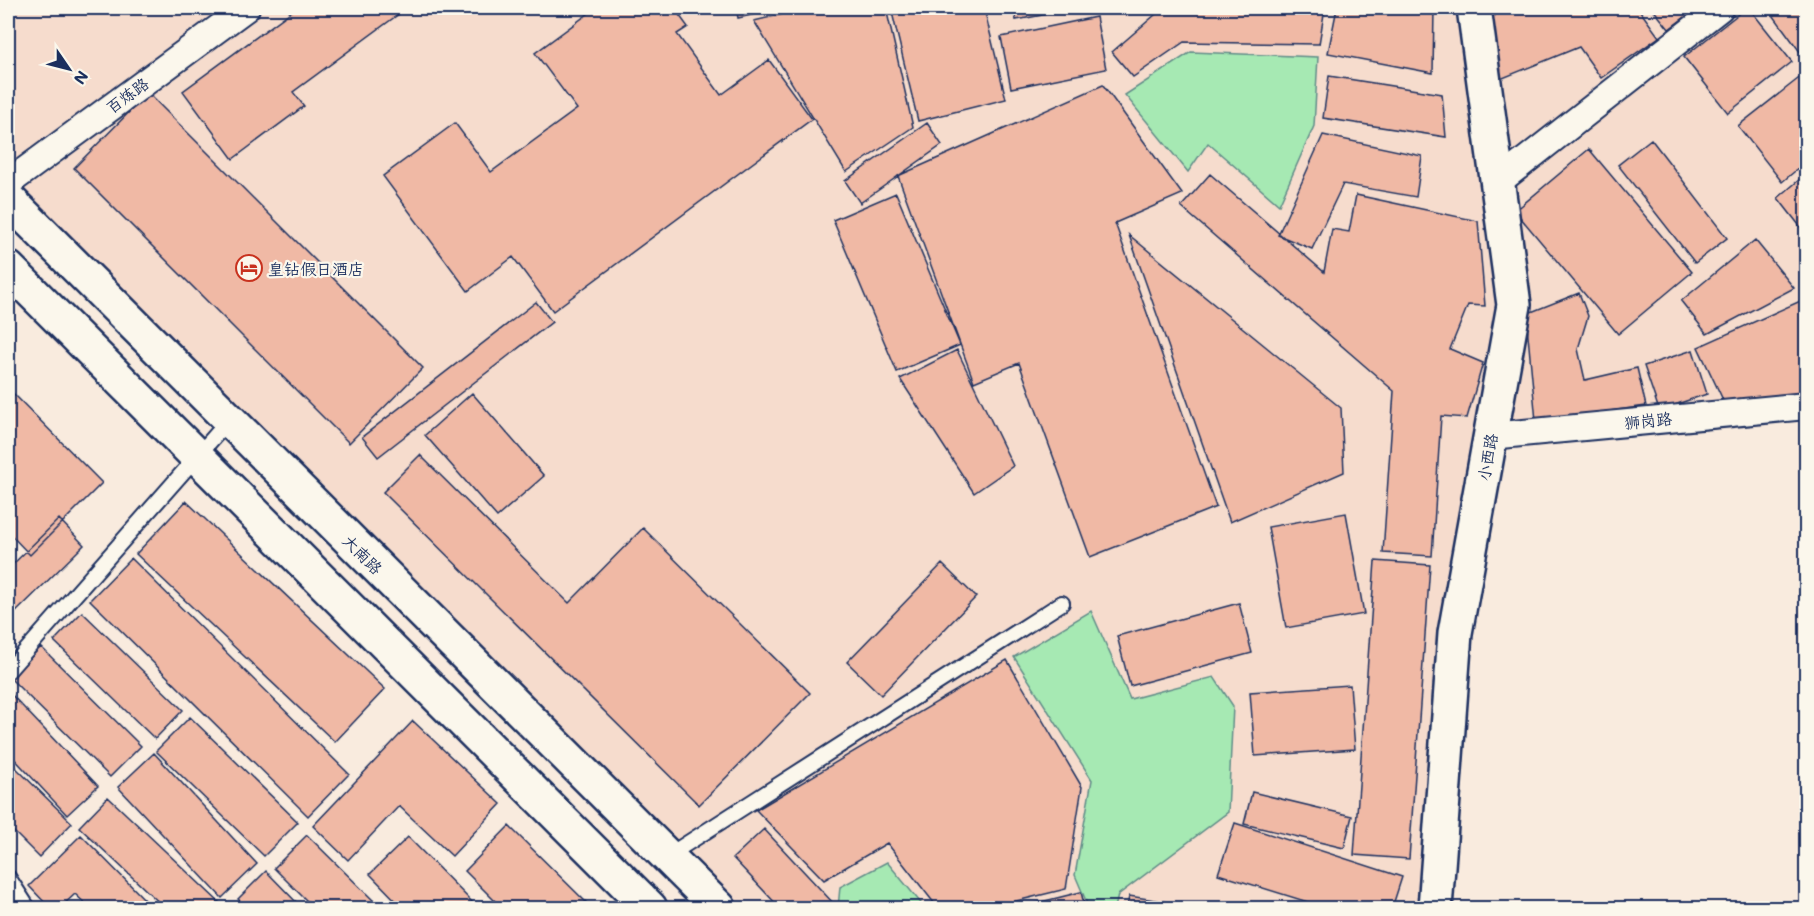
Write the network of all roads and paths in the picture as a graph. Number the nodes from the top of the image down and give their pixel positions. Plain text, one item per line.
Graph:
1 (246, 8) edge
2 (1474, 8) edge
3 (1720, 8) edge
4 (1498, 182) junction
5 (8, 183) edge
6 (8, 199) edge
7 (8, 268) edge
8 (1806, 406) edge
9 (229, 420) junction
10 (1491, 436) junction
11 (197, 457) junction
12 (1062, 603) dead end
13 (8, 671) edge
14 (666, 856) junction
15 (8, 877) edge
16 (28, 909) edge
17 (650, 909) edge
18 (719, 909) edge
19 (1436, 909) edge

1 - 5 street, 百炼路
2 - 4 street, 小西路
3 - 4 street
4 - 10 street, 小西路
6 - 9 street, 大南路
7 - 11 street
8 - 10 street, 狮岗路
9 - 11 lane
9 - 14 street, 大南路
10 - 19 street, 小西路
11 - 13 lane
11 - 17 street
12 - 14 lane
14 - 18 street, 大南路
15 - 16 lane

